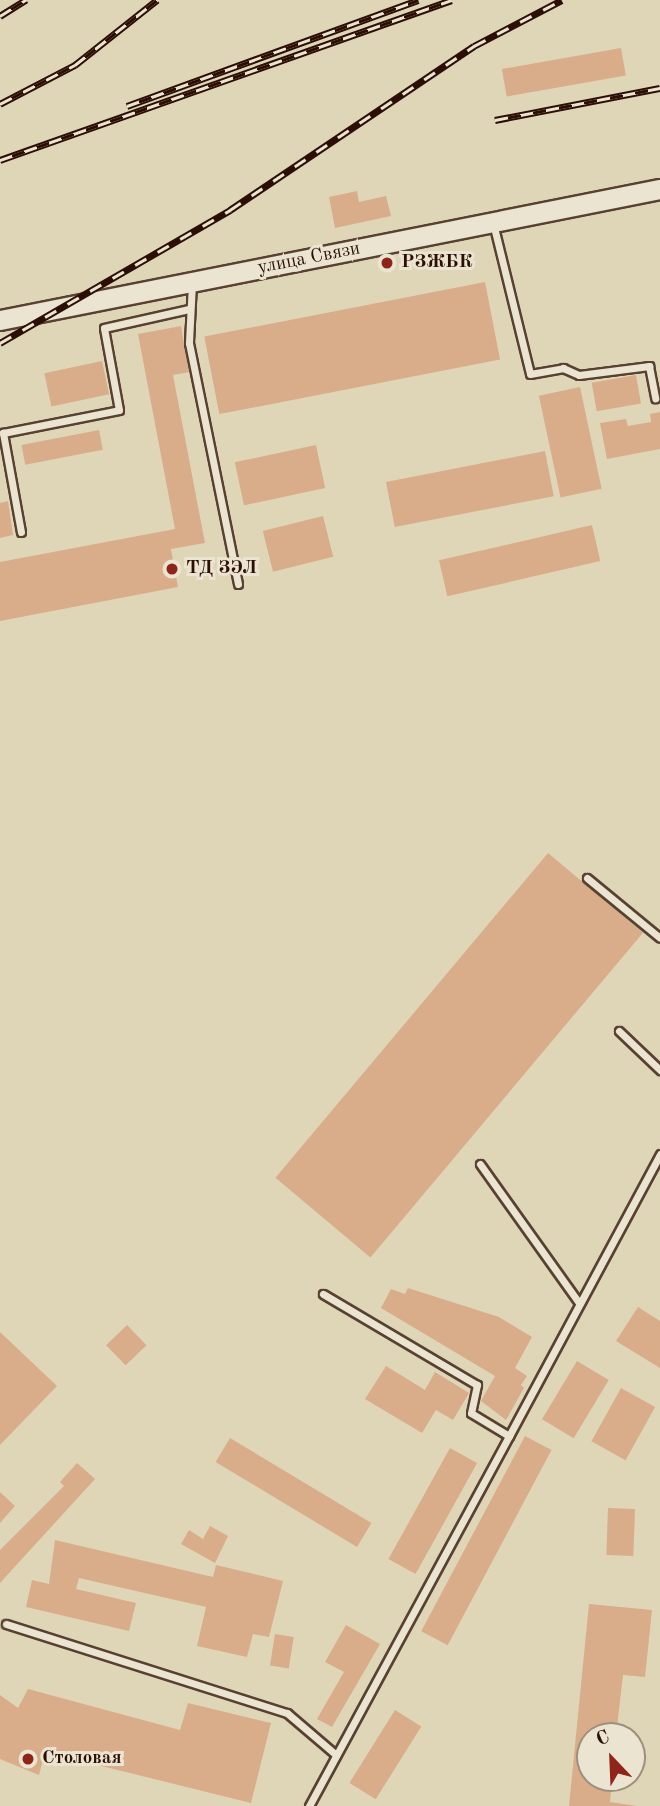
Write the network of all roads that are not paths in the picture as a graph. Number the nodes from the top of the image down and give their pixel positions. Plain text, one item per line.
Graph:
1 (660, 189) edge
2 (492, 222) junction
3 (192, 282) junction
4 (189, 309) junction
5 (0, 320) edge
6 (655, 398) dead end
7 (21, 532) dead end
8 (238, 584) dead end
9 (587, 878) dead end
10 (660, 938) edge
11 (619, 1031) dead end
12 (660, 1070) edge
13 (660, 1154) edge
14 (480, 1164) dead end
15 (323, 1294) dead end
16 (579, 1303) junction
17 (509, 1436) junction
18 (6, 1624) dead end
19 (335, 1754) junction
20 (309, 1806) edge

1 - 2 street, улица Связи
2 - 3 street, улица Связи
2 - 6 lane
3 - 4 lane
3 - 5 street, улица Связи
4 - 7 lane
4 - 8 lane
9 - 10 lane
11 - 12 lane
13 - 16 lane
14 - 16 lane
15 - 17 lane
16 - 17 lane
17 - 19 lane
18 - 19 lane
19 - 20 lane

